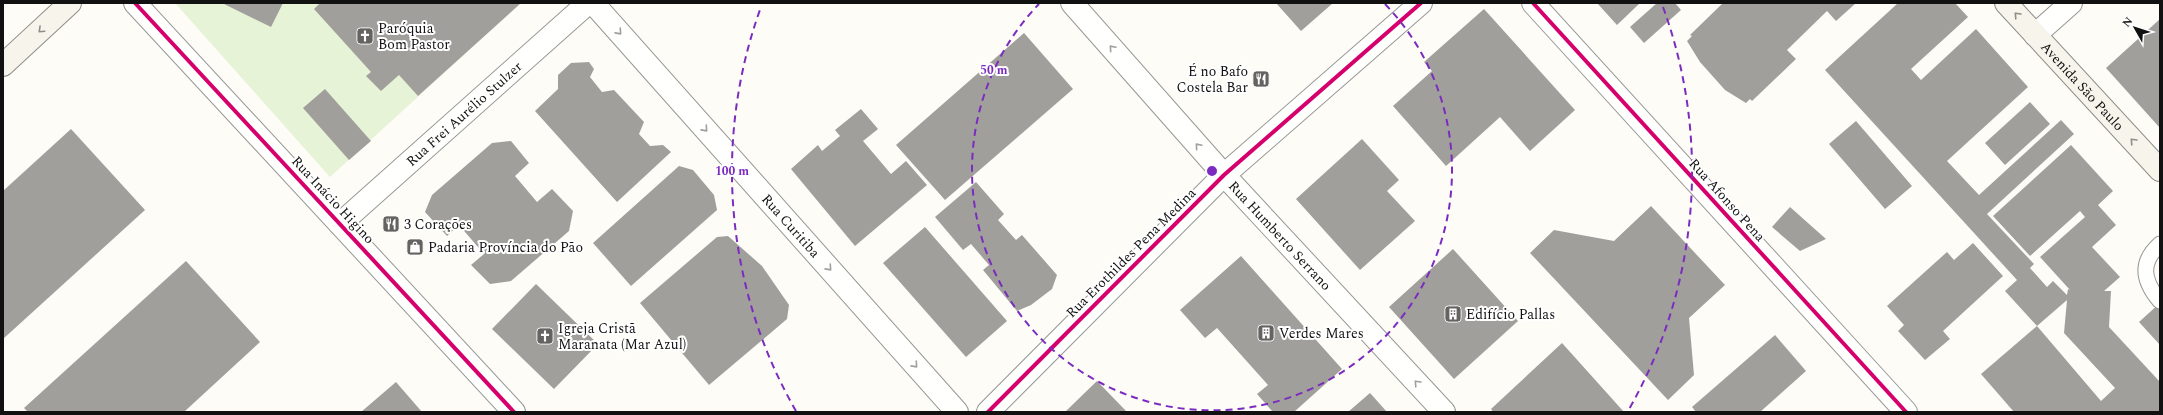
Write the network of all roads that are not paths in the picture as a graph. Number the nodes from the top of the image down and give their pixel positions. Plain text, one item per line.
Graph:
1 (70, 3) edge
2 (135, 3) edge
3 (588, 3) edge
4 (593, 3) edge
5 (1072, 3) edge
6 (1421, 3) edge
7 (1533, 3) edge
8 (2006, 3) edge
9 (2071, 3) edge
10 (2035, 35) junction
11 (3, 65) edge
12 (2160, 170) edge
13 (1224, 175) junction
14 (340, 224) junction
15 (2160, 244) edge
16 (2160, 301) edge
17 (514, 412) edge
18 (957, 412) edge
19 (988, 412) edge
20 (1444, 412) edge
21 (1906, 412) edge

1 -> 11 main road
2 - 14 street, Rua Inácio Higino
3 - 14 street, Rua Frei Aurélio Stulzer
4 -> 18 street, Rua Curitiba
13 -> 5 street, Rua Humberto Serrano
6 - 13 street, Rua Erothildes Pena Medina
7 - 21 street, Rua Afonso Pena
10 -> 8 main road, Avenida São Paulo
9 - 10 street
12 -> 10 main road, Avenida São Paulo
13 - 19 street, Rua Erothildes Pena Medina
20 -> 13 street, Rua Humberto Serrano
14 - 17 street, Rua Inácio Higino
15 - 16 lane

